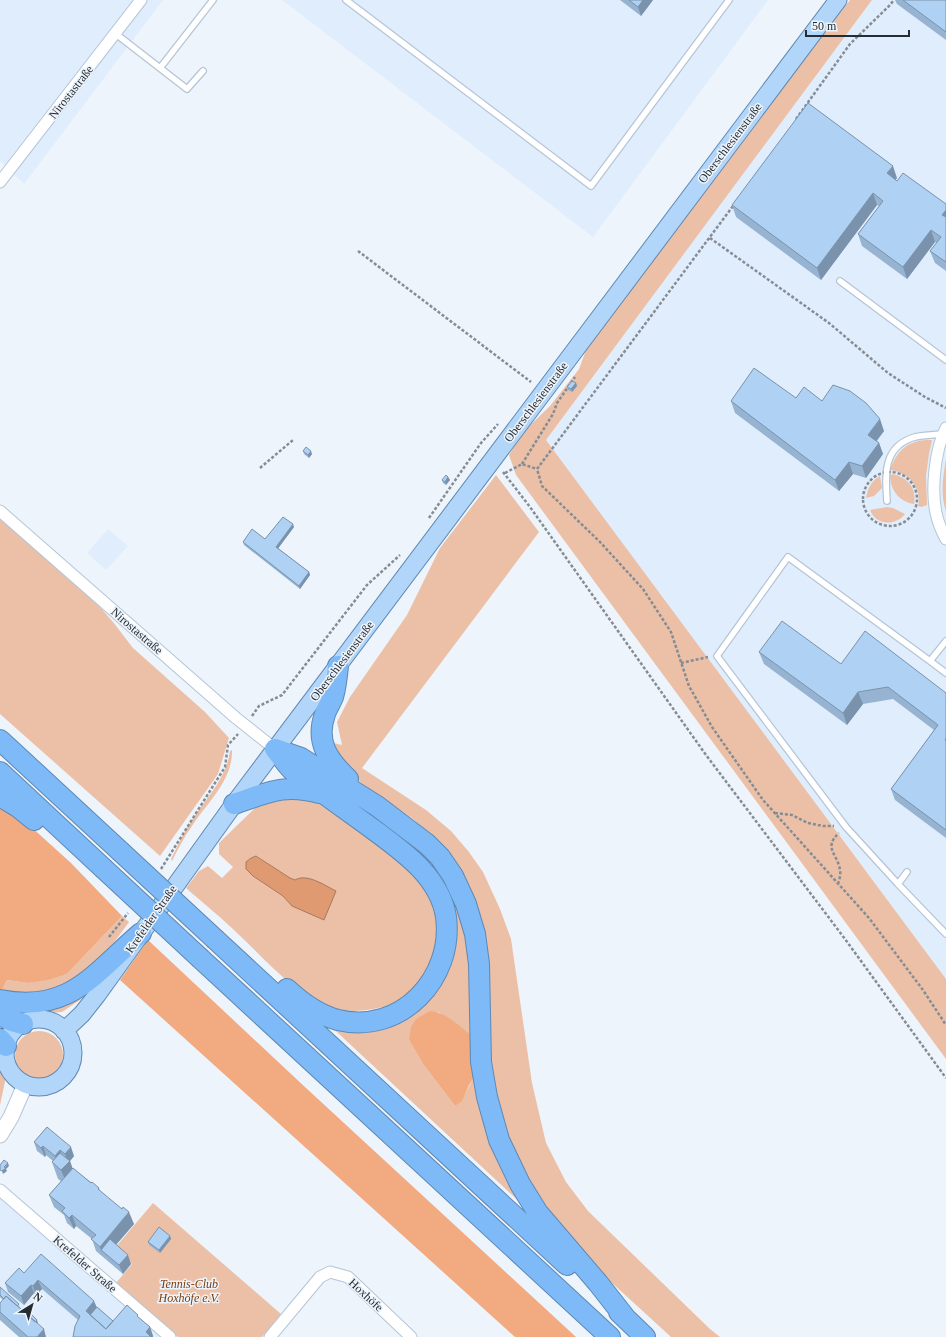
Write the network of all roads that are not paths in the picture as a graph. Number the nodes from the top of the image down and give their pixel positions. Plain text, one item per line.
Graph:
1 (141, 0) edge
2 (213, 0) edge
3 (346, 0) edge
4 (729, 0) edge
5 (838, 0) edge
6 (116, 34) junction
7 (160, 68) junction
8 (203, 71) dead end
9 (0, 182) edge
10 (840, 281) dead end
11 (946, 360) edge
12 (944, 431) edge
13 (887, 501) dead end
14 (0, 511) edge
15 (946, 540) edge
16 (946, 641) edge
17 (930, 661) junction
18 (338, 666) junction
19 (946, 673) edge
20 (0, 740) edge
21 (275, 749) junction
22 (0, 772) edge
23 (325, 795) junction
24 (0, 796) edge
25 (234, 804) junction
26 (377, 806) junction
27 (98, 872) junction
28 (907, 872) dead end
29 (898, 884) junction
30 (141, 933) junction
31 (946, 934) edge
32 (221, 936) junction
33 (0, 1000) edge
34 (0, 1014) edge
35 (23, 1024) junction
36 (64, 1031) junction
37 (3, 1042) edge
38 (25, 1084) junction
39 (0, 1135) edge
40 (0, 1190) edge
41 (628, 1320) junction
42 (170, 1337) edge
43 (270, 1337) edge
44 (411, 1337) edge
45 (610, 1337) edge
46 (645, 1337) edge

1 - 6 street, Nirostastraße
2 - 7 lane
3 - 4 lane
5 - 18 main road, Oberschlesienstraße
6 - 7 lane
6 - 9 street, Nirostastraße
7 - 8 lane
10 - 11 lane
12 - 13 lane
12 - 15 street
14 - 21 street, Nirostastraße
16 - 17 lane
17 - 19 lane
17 - 29 lane
18 - 21 main road, Oberschlesienstraße
18 - 26 highway
20 - 32 highway, bridge
21 - 23 highway
21 - 25 main road, Oberschlesienstraße
21 - 26 highway
22 - 27 highway
23 - 25 highway
23 - 32 highway
24 - 27 highway
25 - 30 main road, Krefelder Straße
26 - 41 highway
27 - 45 highway, bridge
28 - 29 lane
29 - 31 lane
30 - 33 highway
30 - 36 main road, Krefelder Straße
32 - 41 highway
34 - 35 highway
35 - 36 main road
35 - 37 main road
36 - 38 main road
37 - 38 main road
38 - 39 main road
40 - 42 street, Krefelder Straße
41 - 46 highway
43 - 44 street, Hoxhöfe

